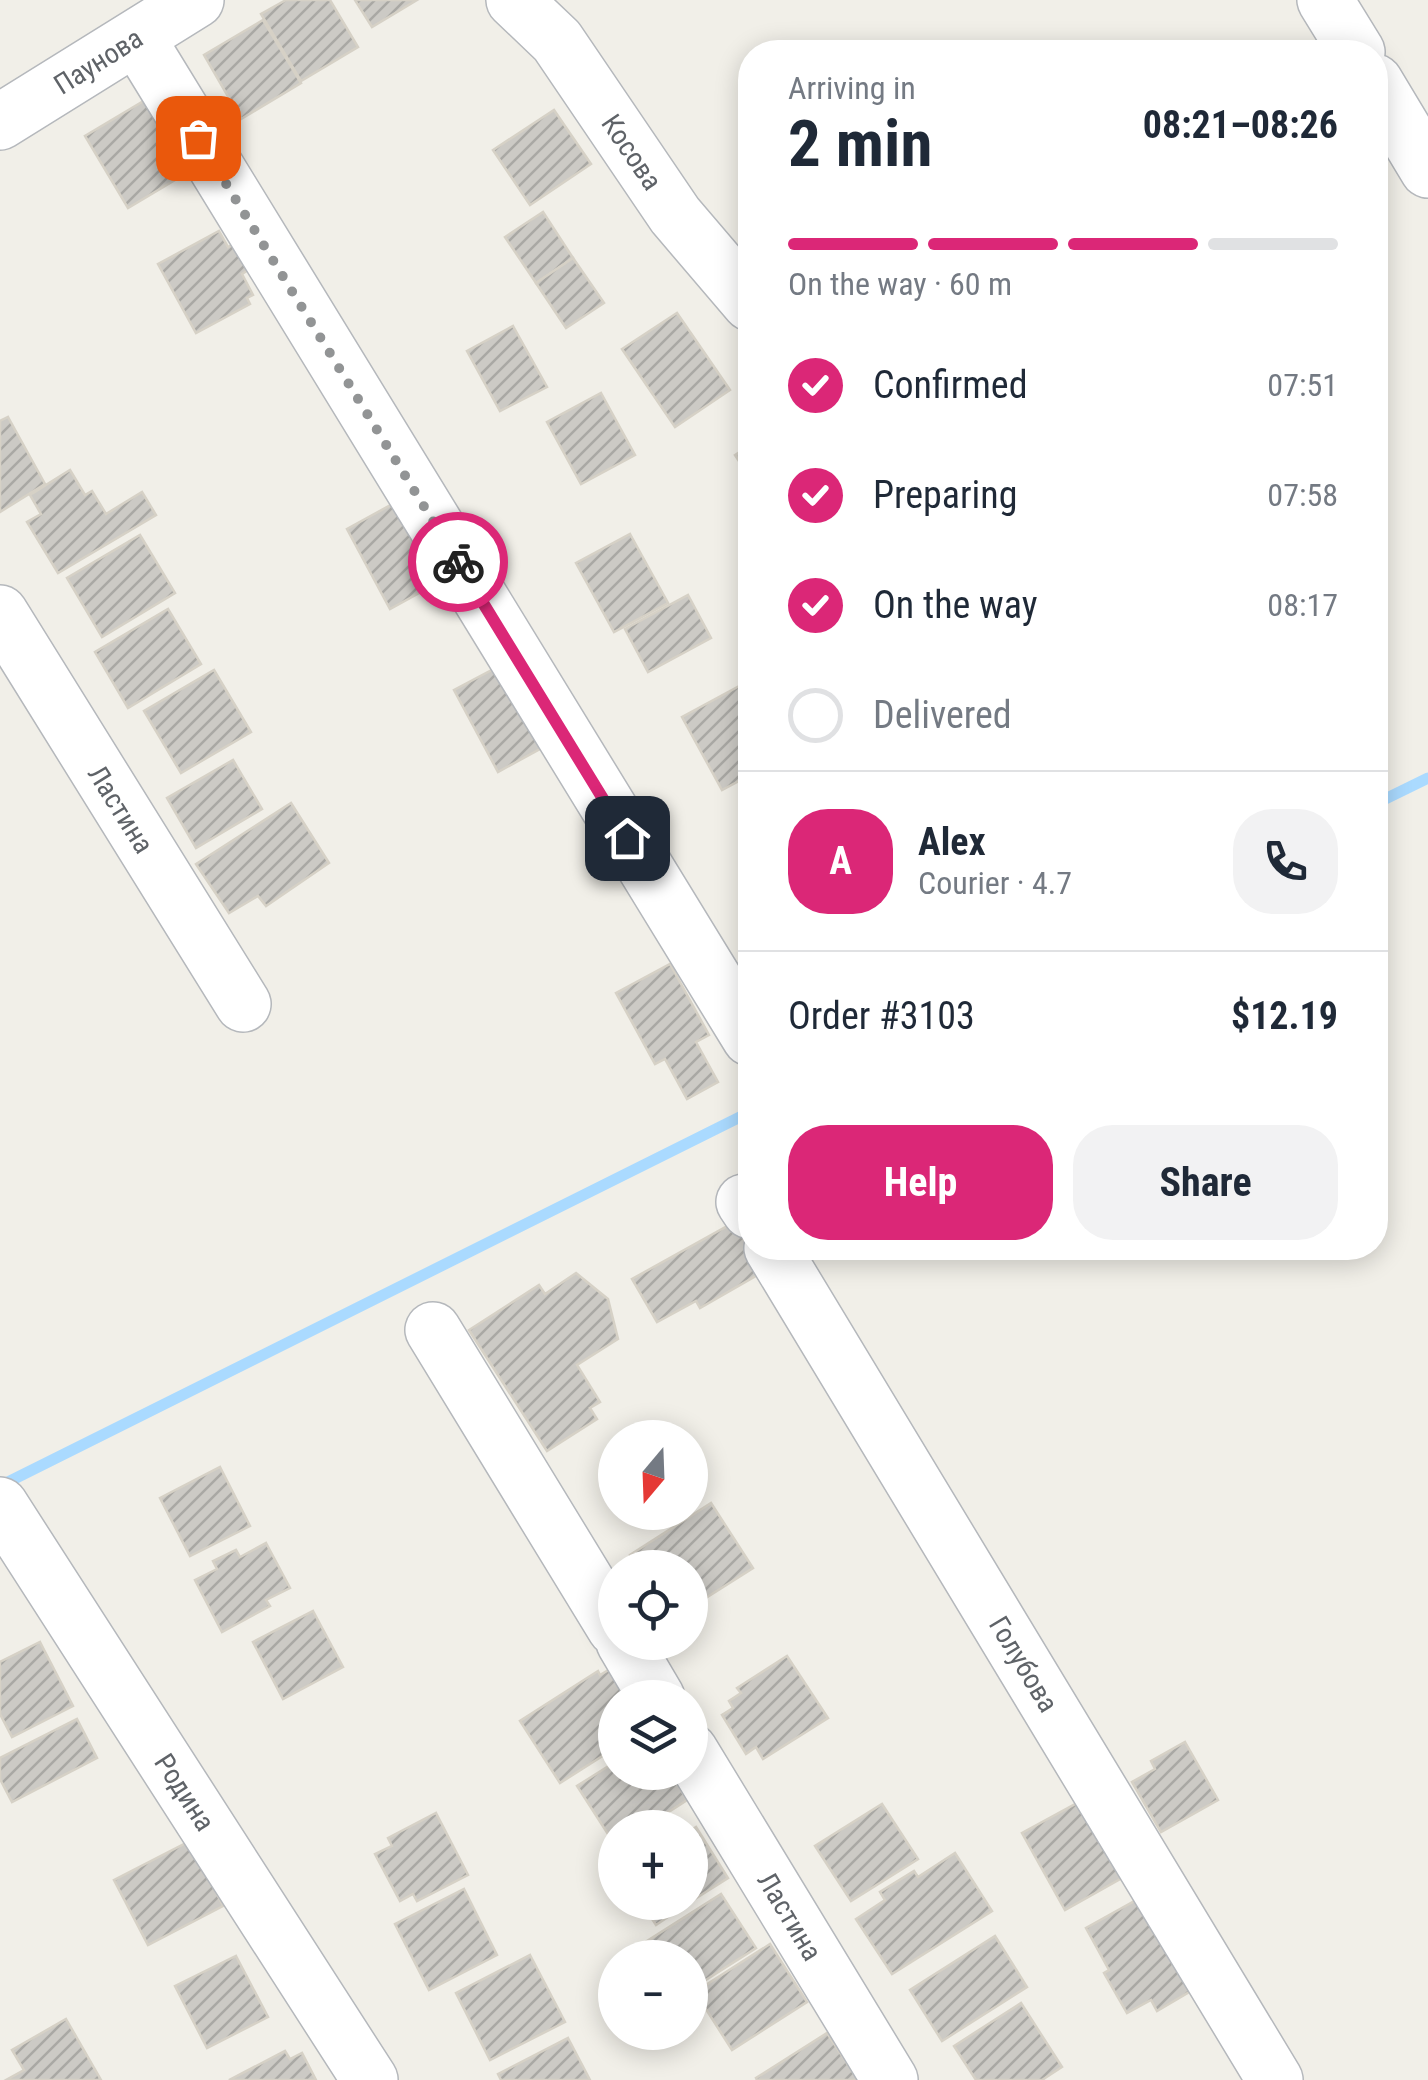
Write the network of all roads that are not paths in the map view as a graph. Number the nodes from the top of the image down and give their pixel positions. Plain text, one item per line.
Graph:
1 (196, 0) edge
2 (514, 0) edge
3 (1325, 0) edge
4 (136, 38) junction
5 (1350, 40) edge
6 (1388, 104) edge
7 (4, 114) edge
8 (1428, 170) edge
9 (738, 289) edge
10 (0, 613) edge
11 (243, 1004) dead end
12 (738, 1018) edge
13 (779, 1260) edge
14 (433, 1330) dead end
15 (0, 1504) edge
16 (598, 1600) edge
17 (708, 1781) edge
18 (370, 2080) edge
19 (890, 2080) edge
20 (1275, 2080) edge

1 - 4 street, Паунова
2 - 9 street, Косова
3 - 5 street
4 - 7 street, Паунова
4 - 12 street
6 - 8 street
10 - 11 street, Ластина
13 - 20 street, Голубова
14 - 16 street
15 - 18 street, Родина
17 - 19 street, Ластина

